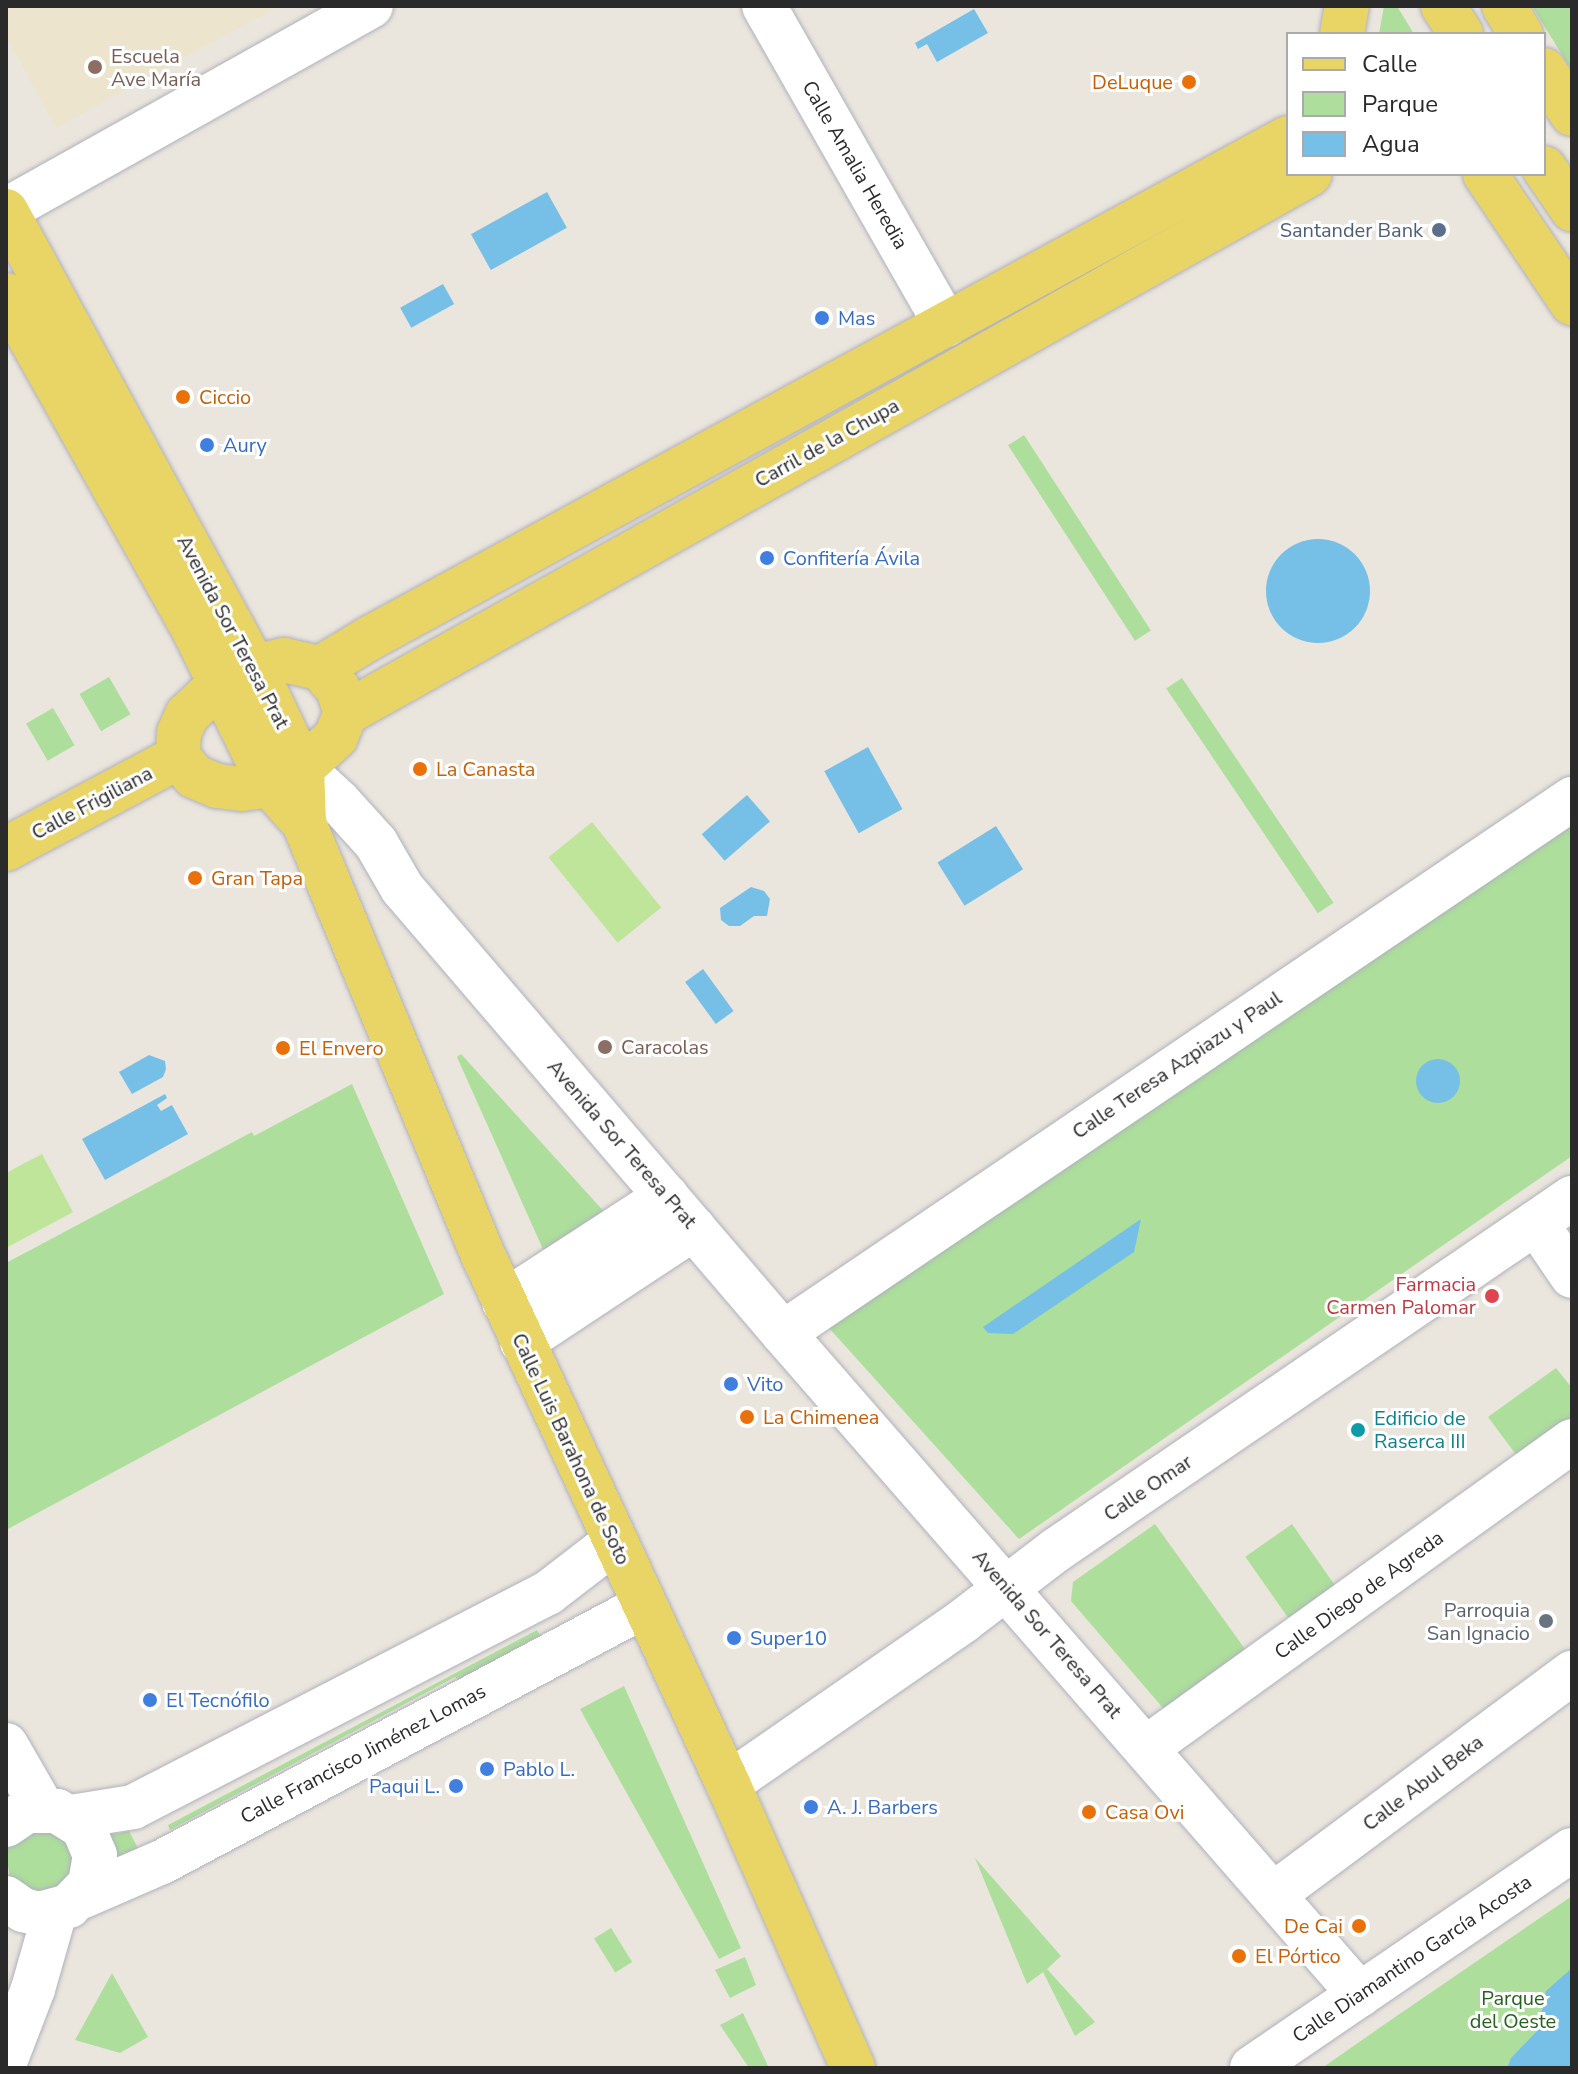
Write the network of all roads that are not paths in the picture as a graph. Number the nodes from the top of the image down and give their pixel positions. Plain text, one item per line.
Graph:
1 (371, 6) edge
2 (764, 6) edge
3 (1347, 6) edge
4 (1443, 6) edge
5 (1504, 6) edge
6 (1342, 32) edge
7 (1460, 32) edge
8 (1520, 32) edge
9 (1546, 73) edge
10 (1572, 114) edge
11 (1572, 138) edge
12 (1286, 139) edge
13 (1546, 157) edge
14 (1546, 171) edge
15 (1306, 176) edge
16 (1486, 176) edge
17 (1572, 209) edge
18 (6, 210) edge
19 (6, 295) edge
20 (1572, 303) edge
21 (946, 325) junction
22 (320, 668) junction
23 (237, 675) junction
24 (346, 713) junction
25 (178, 757) junction
26 (286, 776) junction
27 (1572, 799) edge
28 (6, 849) edge
29 (1572, 1198) edge
30 (680, 1212) junction
31 (1536, 1223) junction
32 (1572, 1276) edge
33 (504, 1302) junction
34 (783, 1333) junction
35 (522, 1342) junction
36 (1572, 1441) edge
37 (614, 1542) junction
38 (1007, 1588) junction
39 (644, 1606) junction
40 (1572, 1673) edge
41 (6, 1745) edge
42 (1146, 1748) junction
43 (728, 1784) junction
44 (40, 1817) edge
45 (1572, 1850) edge
46 (1274, 1894) junction
47 (6, 1898) edge
48 (68, 1904) junction
49 (1360, 1995) junction
50 (6, 2059) edge
51 (853, 2068) edge
52 (1252, 2068) edge

1 - 18 street
2 - 21 street, Calle Amalia Heredia
3 - 6 main road
4 - 7 main road
5 - 8 main road
9 - 10 main road
11 - 13 main road
12 - 21 main road
14 - 17 main road
15 - 24 main road, Carril de la Chupa
16 - 20 main road
18 - 23 main road, Avenida Sor Teresa Prat
19 - 23 main road, Avenida Sor Teresa Prat
21 - 22 main road
22 - 23 main road
22 - 24 main road
23 - 25 main road
23 - 26 main road, Avenida Sor Teresa Prat
24 - 26 main road
25 - 26 main road
25 - 28 main road, Calle Frigiliana
26 - 30 street, Avenida Sor Teresa Prat
26 - 33 main road, Calle Luis Barahona de Soto
27 - 34 street, Calle Teresa Azpiazu y Paul
29 - 31 street, Calle Omar
30 - 33 street
30 - 34 street, Avenida Sor Teresa Prat
30 - 35 street
31 - 32 street
31 - 38 street, Calle Omar
33 - 35 main road, Calle Luis Barahona de Soto
34 - 38 street, Avenida Sor Teresa Prat
35 - 37 main road, Calle Luis Barahona de Soto
36 - 42 street, Calle Diego de Agreda
37 - 39 main road, Calle Luis Barahona de Soto
37 - 44 street
38 - 42 street, Avenida Sor Teresa Prat
38 - 43 street, Calle Omar
39 - 43 main road, Calle Luis Barahona de Soto
39 - 48 street, Calle Francisco Jiménez Lomas
40 - 46 street, Calle Abul Beka
41 - 44 street
42 - 46 street, Avenida Sor Teresa Prat
43 - 51 main road, Calle Luis Barahona de Soto
44 - 48 street
45 - 49 street, Calle Diamantino García Acosta
46 - 49 street, Avenida Sor Teresa Prat
47 - 48 street
48 - 50 street
49 - 52 street, Calle Diamantino García Acosta

